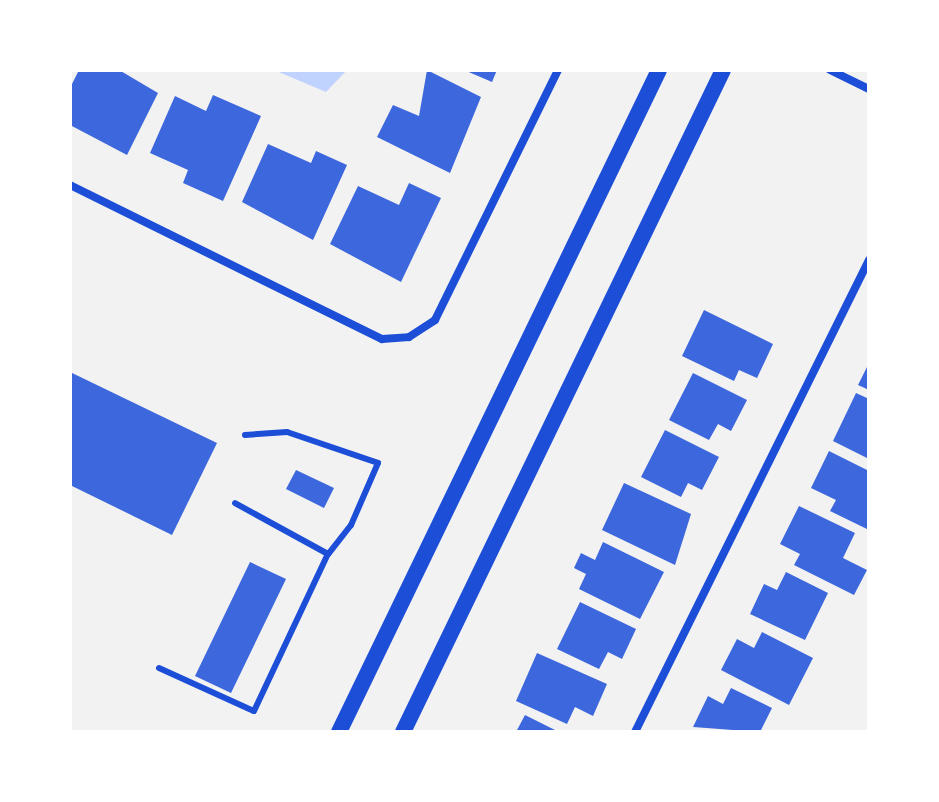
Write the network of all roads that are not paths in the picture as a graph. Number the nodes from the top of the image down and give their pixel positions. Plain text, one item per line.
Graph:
1 (558, 70) edge
2 (659, 70) edge
3 (723, 70) edge
4 (830, 70) edge
5 (869, 89) edge
6 (70, 185) edge
7 (869, 260) edge
8 (245, 435) dead end
9 (235, 503) dead end
10 (328, 554) junction
11 (159, 668) dead end
12 (339, 732) edge
13 (403, 732) edge
14 (635, 732) edge

1 - 6 street
2 - 12 main road
3 - 13 main road
4 - 5 street
7 - 14 street
8 - 10 lane
9 - 10 lane
10 - 11 lane

